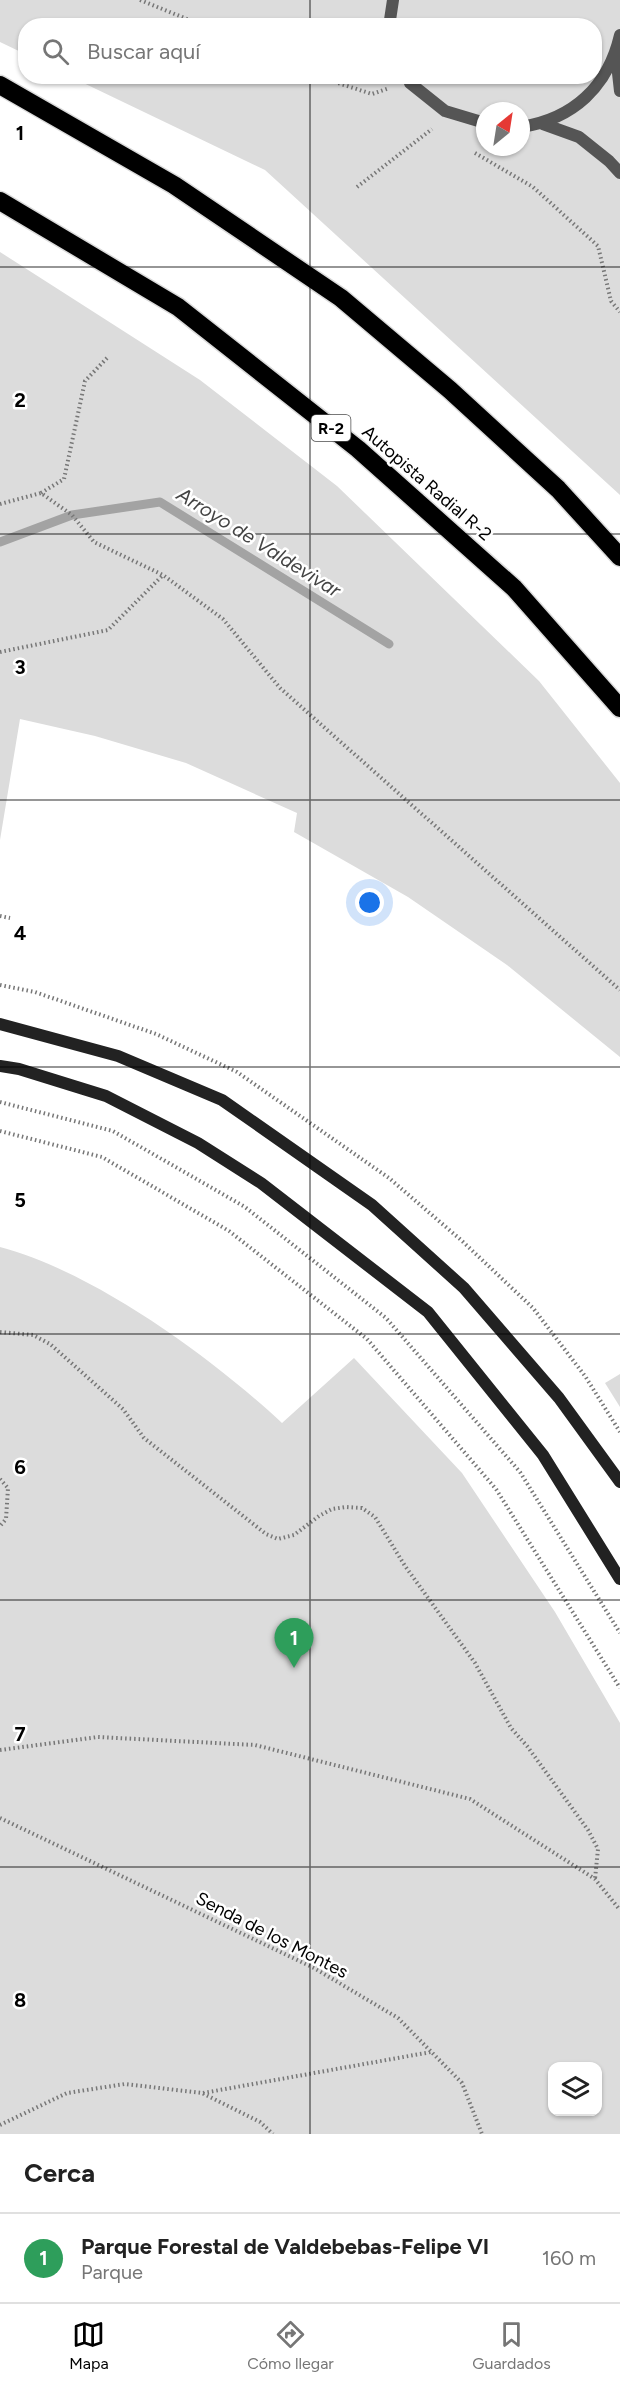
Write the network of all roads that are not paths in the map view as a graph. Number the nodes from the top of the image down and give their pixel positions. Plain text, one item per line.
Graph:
1 (393, 0) edge
2 (390, 18) edge
3 (620, 35) edge
4 (616, 55) junction
5 (602, 79) edge
6 (414, 84) edge
7 (598, 84) edge
8 (0, 85) edge
9 (620, 91) edge
10 (476, 120) edge
11 (543, 124) junction
12 (530, 126) edge
13 (620, 173) edge
14 (0, 201) edge
15 (620, 557) edge
16 (620, 708) edge
17 (0, 1024) edge
18 (0, 1066) edge
19 (620, 1482) edge
20 (620, 1579) edge

1 - 2 street
3 - 4 street
4 - 5 street
4 - 9 street
6 - 10 street
7 - 11 street
8 - 15 highway
11 - 12 street
11 - 13 street
14 - 16 highway, Autopista Radial R-2 / R-2
17 - 19 street
18 - 20 street

